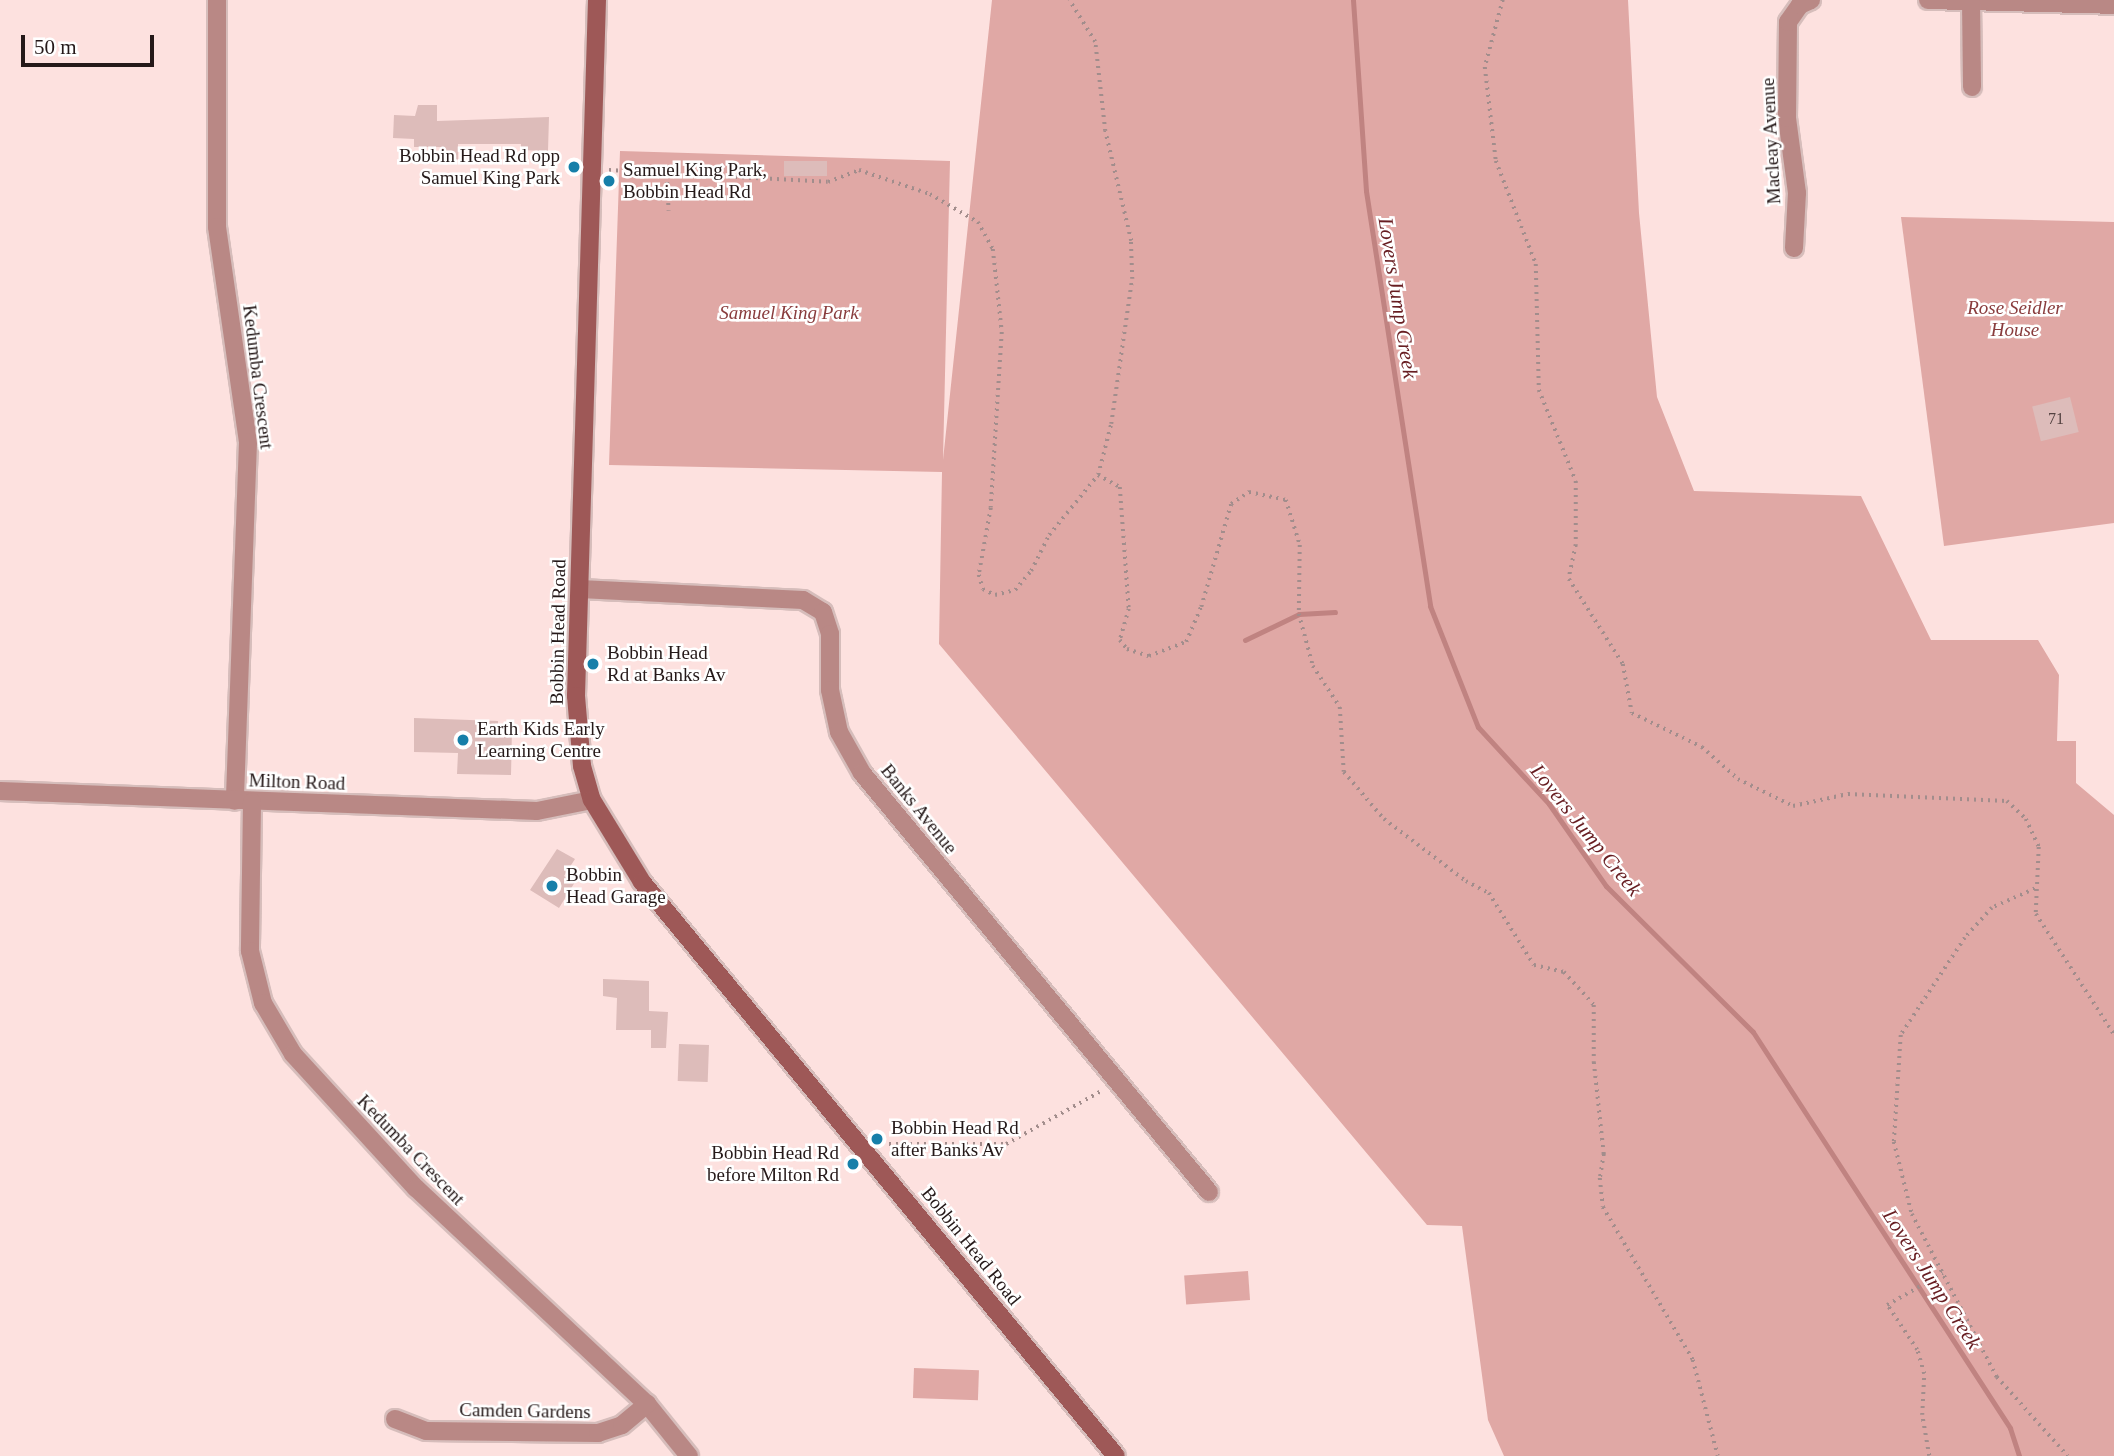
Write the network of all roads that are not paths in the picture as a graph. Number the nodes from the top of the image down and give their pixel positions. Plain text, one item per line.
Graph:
1 (217, 0) edge
2 (597, 0) edge
3 (1811, 0) edge
4 (1928, 0) edge
5 (1970, 2) junction
6 (2114, 5) edge
7 (1972, 87) dead end
8 (1794, 248) dead end
9 (580, 589) junction
10 (0, 791) edge
11 (592, 800) junction
12 (244, 801) junction
13 (1209, 1192) dead end
14 (647, 1404) junction
15 (395, 1419) dead end
16 (689, 1456) edge
17 (1116, 1456) edge

1 - 12 street, Kedumba Crescent
2 - 9 main road, Bobbin Head Road
3 - 8 street, Macleay Avenue
4 - 5 street
5 - 6 street
5 - 7 street
9 - 11 main road, Bobbin Head Road
9 - 13 street, Banks Avenue
10 - 12 street, Milton Road
11 - 12 street, Milton Road
11 - 17 main road, Bobbin Head Road
12 - 14 street, Kedumba Crescent
14 - 15 street, Camden Gardens
14 - 16 street, Kedumba Crescent

